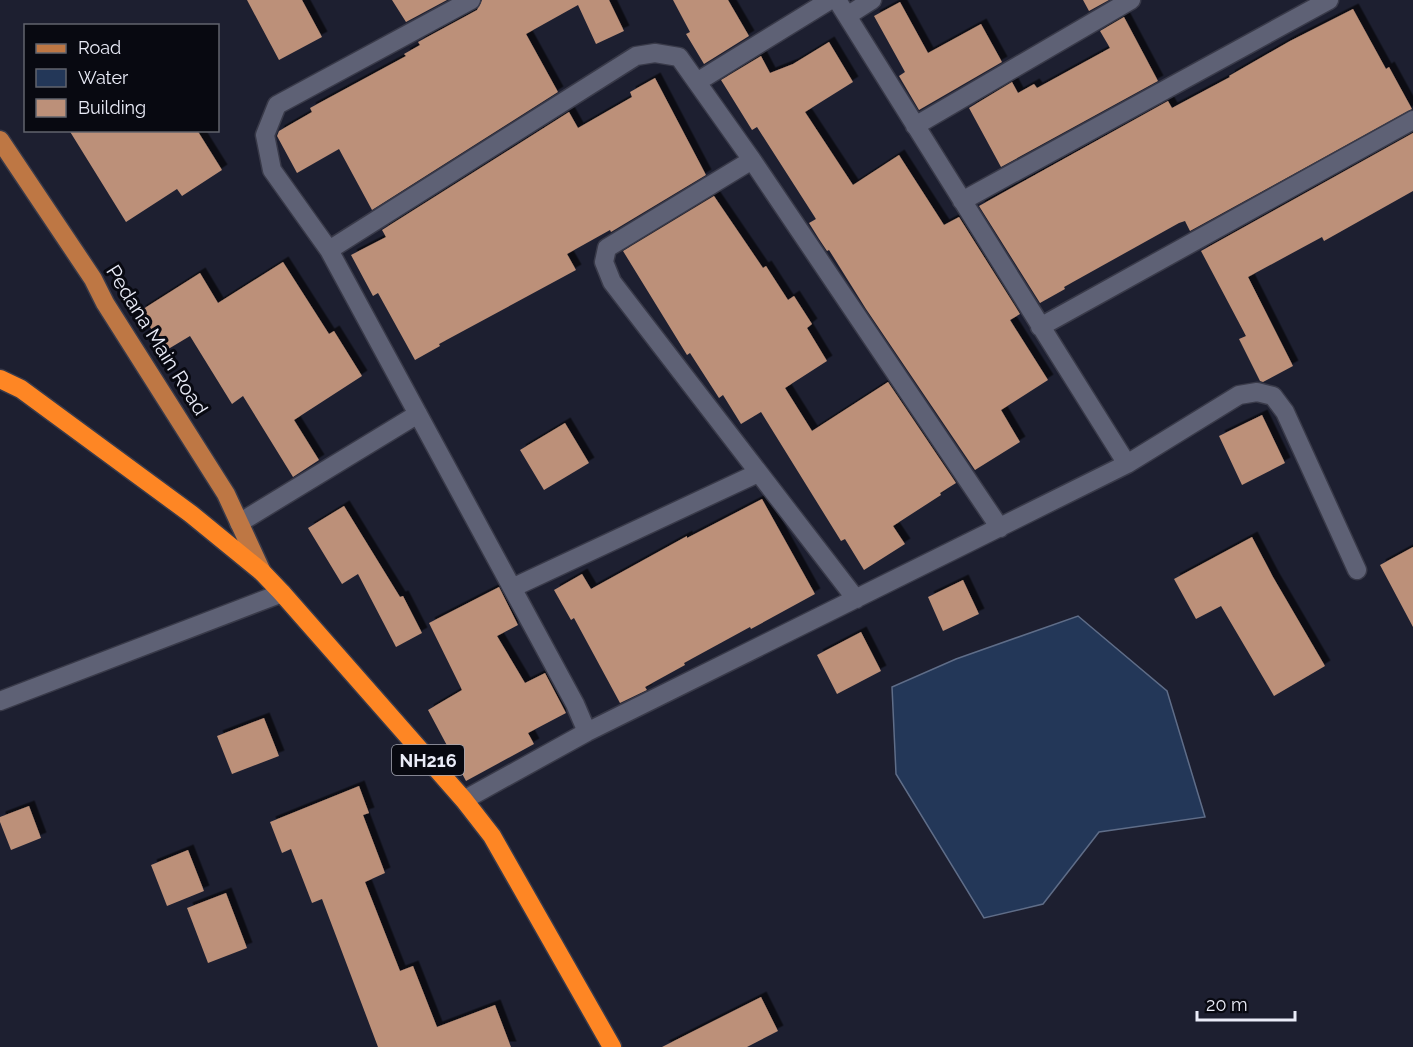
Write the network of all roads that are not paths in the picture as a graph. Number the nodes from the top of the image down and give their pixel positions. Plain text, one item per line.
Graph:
1 (471, 0) edge
2 (830, 0) edge
3 (837, 0) edge
4 (872, 0) edge
5 (1131, 0) edge
6 (1329, 0) edge
7 (847, 16) junction
8 (697, 82) junction
9 (1413, 120) edge
10 (915, 126) junction
11 (0, 140) edge
12 (752, 160) junction
13 (962, 201) junction
14 (329, 250) junction
15 (1040, 327) junction
16 (0, 379) edge
17 (417, 414) junction
18 (1127, 464) junction
19 (758, 473) junction
20 (239, 523) junction
21 (1000, 528) junction
22 (1357, 570) dead end
23 (262, 572) junction
24 (512, 588) junction
25 (282, 593) junction
26 (856, 599) junction
27 (0, 701) edge
28 (587, 732) junction
29 (464, 800) junction
30 (612, 1047) edge

1 - 14 street
2 - 8 street
3 - 7 street
4 - 7 street
5 - 10 street
6 - 13 street
7 - 10 street
8 - 12 street
8 - 14 street
9 - 15 street
10 - 13 street
11 - 20 main road, Pedana Main Road
12 - 19 street
12 - 21 street
13 - 15 street
14 - 17 street
15 - 18 street
16 - 23 highway, NH216
17 - 20 street
17 - 24 street
18 - 21 street
18 - 22 street
19 - 24 street
19 - 26 street
20 - 23 main road, Pedana Main Road
21 - 26 street
23 - 25 highway, NH216
24 - 28 street
25 - 27 street
25 - 29 highway, NH216
26 - 28 street
28 - 29 street
29 - 30 highway, NH216

